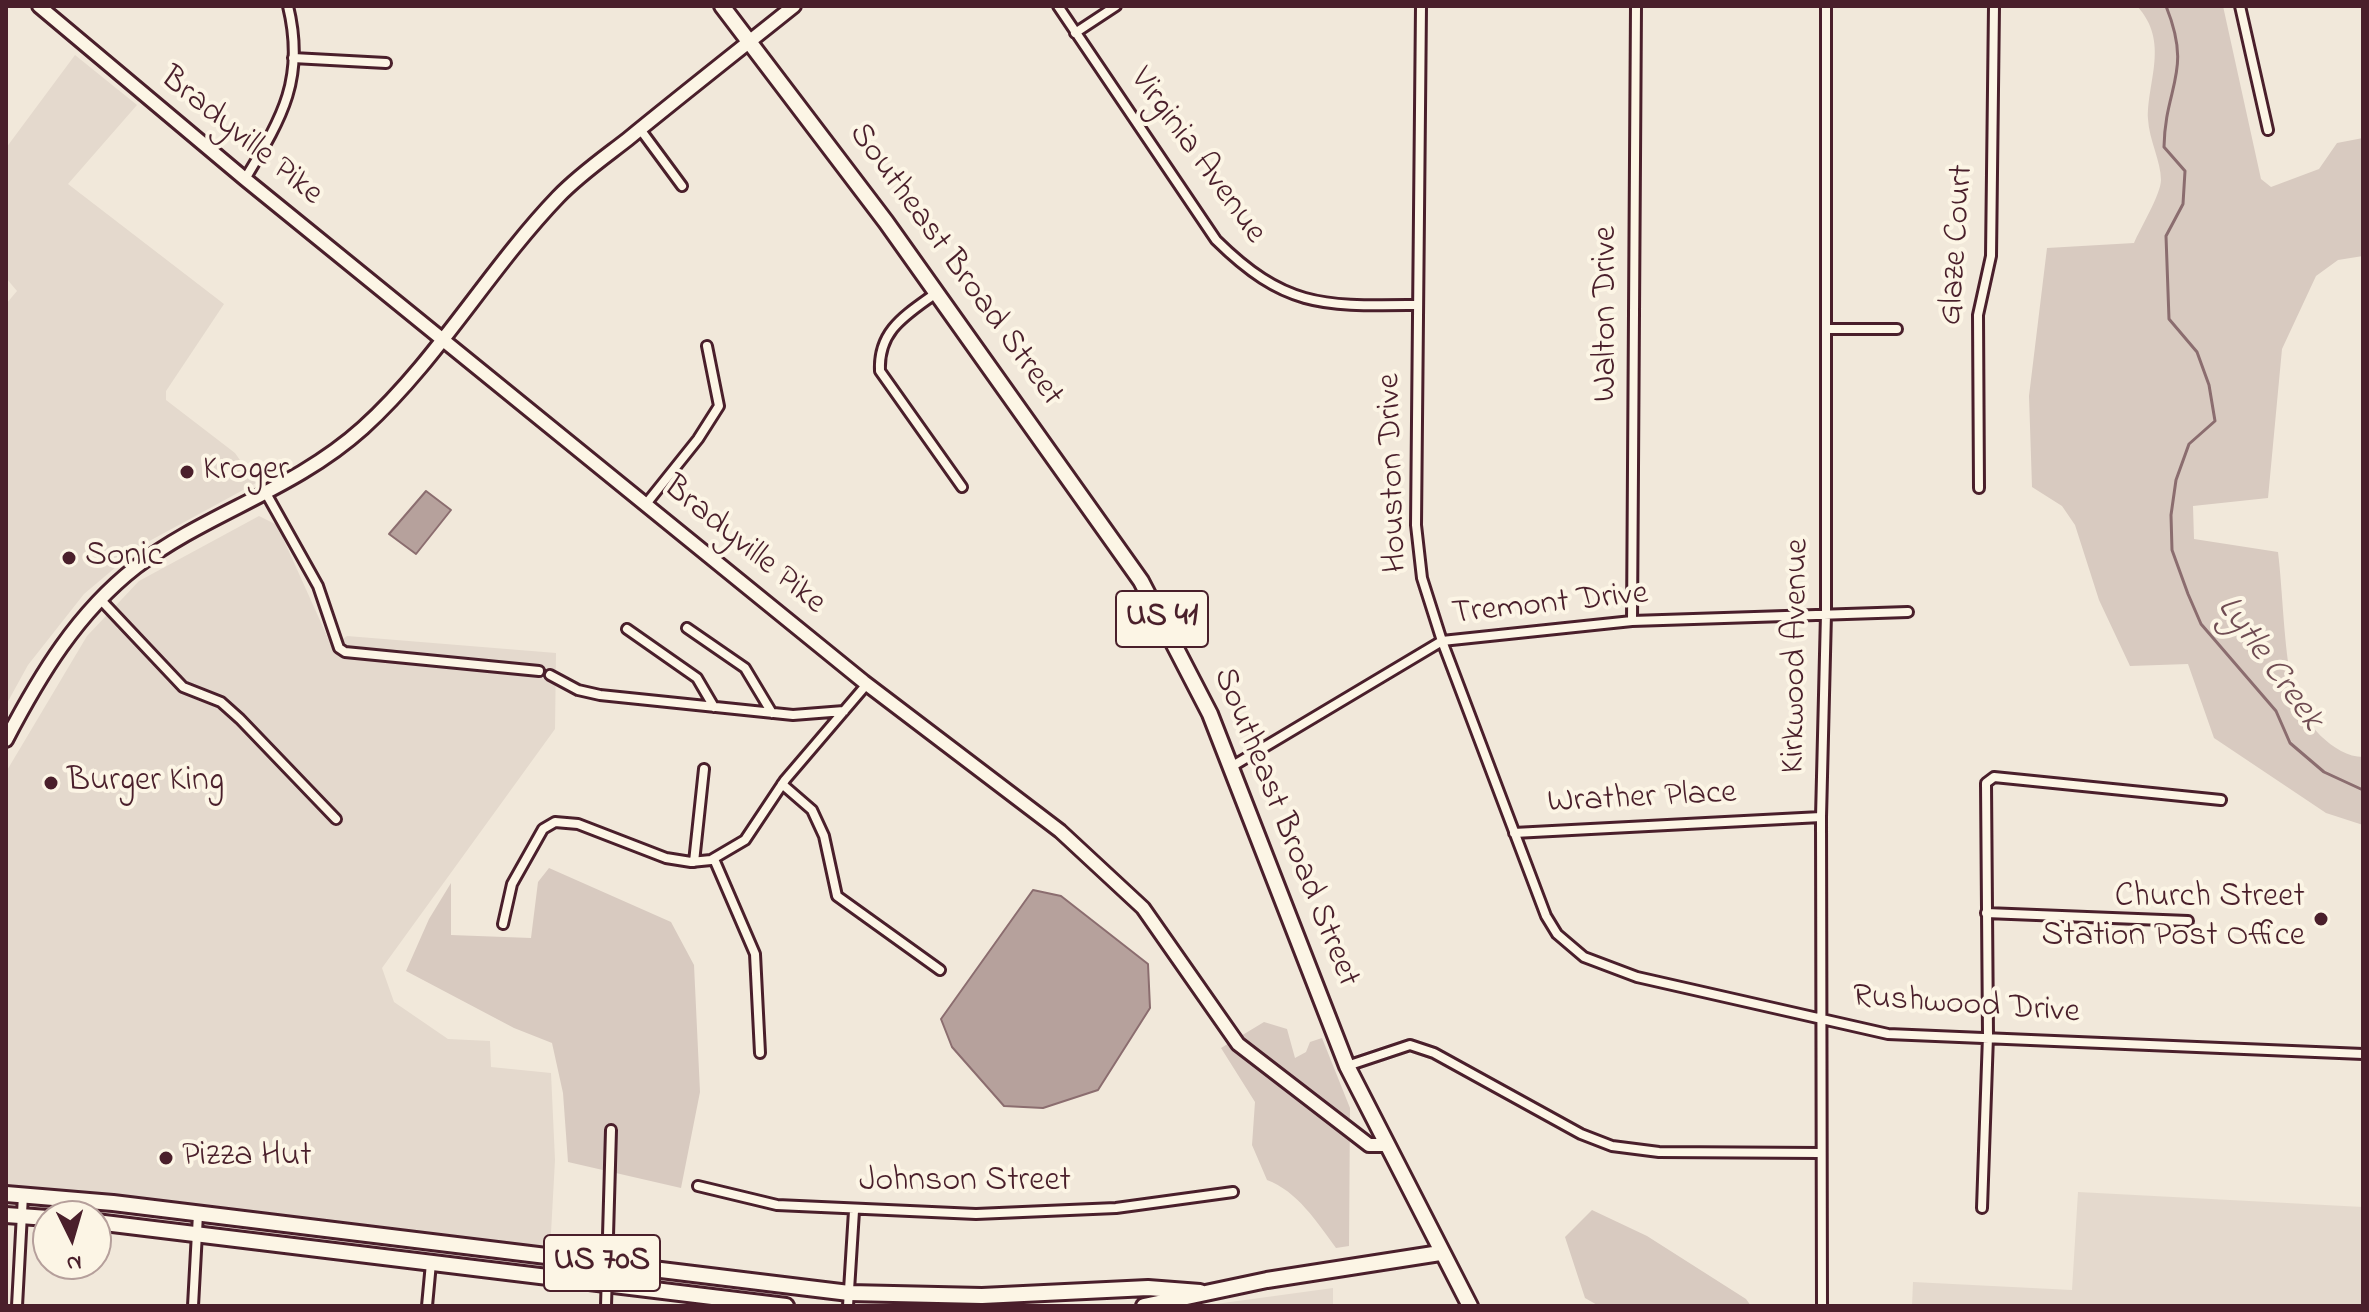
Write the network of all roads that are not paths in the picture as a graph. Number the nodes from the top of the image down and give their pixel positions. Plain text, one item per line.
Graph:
1 (39, 6) edge
2 (288, 6) edge
3 (722, 6) edge
4 (794, 6) edge
5 (1058, 6) edge
6 (1116, 6) edge
7 (1421, 6) edge
8 (1636, 6) edge
9 (1826, 6) edge
10 (1994, 6) edge
11 (2240, 6) edge
12 (1075, 33) junction
13 (750, 41) junction
14 (293, 58) junction
15 (386, 63) dead end
16 (640, 129) junction
17 (2268, 130) dead end
18 (245, 179) junction
19 (682, 186) dead end
20 (936, 293) junction
21 (1417, 305) junction
22 (1826, 329) junction
23 (1897, 329) dead end
24 (442, 337) junction
25 (707, 346) dead end
26 (962, 487) dead end
27 (1979, 488) dead end
28 (267, 495) junction
29 (646, 504) junction
30 (100, 599) junction
31 (1908, 612) dead end
32 (1826, 614) junction
33 (1632, 621) junction
34 (687, 628) dead end
35 (627, 629) dead end
36 (1442, 641) junction
37 (539, 671) dead end
38 (550, 675) dead end
39 (867, 684) junction
40 (714, 707) junction
41 (844, 711) junction
42 (772, 713) junction
43 (6, 740) edge
44 (1231, 767) junction
45 (704, 769) dead end
46 (782, 784) junction
47 (2221, 800) dead end
48 (1821, 817) junction
49 (336, 819) dead end
50 (1514, 833) junction
51 (714, 859) junction
52 (694, 862) junction
53 (1986, 913) junction
54 (1546, 916) joint
55 (2188, 921) dead end
56 (503, 924) dead end
57 (940, 970) dead end
58 (1821, 1022) junction
59 (1988, 1036) junction
60 (760, 1053) dead end
61 (2363, 1054) edge
62 (1347, 1066) junction
63 (611, 1130) dead end
64 (1385, 1145) junction
65 (1820, 1153) junction
66 (698, 1186) dead end
67 (1233, 1192) dead end
68 (6, 1194) edge
69 (23, 1195) junction
70 (1982, 1208) dead end
71 (854, 1211) junction
72 (198, 1214) junction
73 (14, 1216) edge
74 (112, 1224) edge
75 (197, 1234) junction
76 (1440, 1253) junction
77 (431, 1263) junction
78 (607, 1264) junction
79 (607, 1286) junction
80 (1200, 1292) junction
81 (848, 1299) edge
82 (193, 1305) edge
83 (17, 1306) edge
84 (205, 1306) edge
85 (427, 1306) edge
86 (606, 1306) edge
87 (786, 1306) edge
88 (1144, 1306) edge
89 (1470, 1306) edge
90 (1822, 1306) edge

1 - 18 main road, Bradyville Pike
2 - 14 street
3 - 13 main road, Southeast Broad Street / US 41
4 - 13 main road
5 - 12 street, Virginia Avenue
6 - 12 street
7 - 21 street, Houston Drive
8 - 33 street, Walton Drive
9 - 22 street, Kirkwood Avenue
10 - 27 street, Glaze Court
11 - 17 street
12 - 21 street, Virginia Avenue
13 - 16 main road
13 - 20 main road, Southeast Broad Street / US 41
14 - 15 street
14 - 18 street
16 - 19 street
16 - 24 main road
18 - 24 main road, Bradyville Pike
20 - 26 street
20 - 44 main road, Southeast Broad Street / US 41
21 - 36 street, Houston Drive
22 - 23 street
22 - 32 street, Kirkwood Avenue
24 - 28 main road
24 - 29 main road, Bradyville Pike
25 - 29 street
28 - 30 main road
28 - 37 street
29 - 39 main road, Bradyville Pike
30 - 43 main road
30 - 49 street
31 - 32 street, Tremont Drive
32 - 33 street, Tremont Drive
32 - 48 street, Kirkwood Avenue
33 - 36 street, Tremont Drive
34 - 42 street
35 - 40 street
36 - 44 street, Tremont Drive
36 - 50 street, Houston Drive
38 - 40 street
39 - 41 street
39 - 64 main road, Bradyville Pike
40 - 42 street
41 - 42 street
41 - 46 street
44 - 62 main road, Southeast Broad Street / US 41
45 - 52 street
46 - 51 street
46 - 57 street
47 - 53 street
48 - 50 street, Wrather Place
48 - 58 street, Kirkwood Avenue
50 - 54 street, Houston Drive
51 - 52 street
51 - 60 street
52 - 56 street
53 - 55 street
53 - 59 street
54 - 58 street, Rushwood Drive
58 - 59 street, Rushwood Drive
58 - 65 street, Kirkwood Avenue
59 - 61 street, Rushwood Drive
59 - 70 street
62 - 64 main road, Southeast Broad Street / US 41
62 - 65 street
63 - 78 street
64 - 76 main road, Southeast Broad Street / US 41
65 - 90 street, Kirkwood Avenue
66 - 71 street, Johnson Street
67 - 71 street, Johnson Street
68 - 69 main road, US 70S
69 - 72 main road, US 70S
69 - 73 street
71 - 81 street
72 - 75 street
72 - 78 main road, US 70S
73 - 83 street
74 - 75 main road, US 70S
75 - 77 main road, US 70S
75 - 82 street
76 - 80 main road, US 70S
76 - 89 main road, Southeast Broad Street / US 41
77 - 79 main road, US 70S
77 - 85 street
78 - 79 street
78 - 81 main road, US 70S
79 - 86 street
79 - 87 main road, US 70S
80 - 81 main road, US 70S
80 - 88 main road, US 70S
82 - 84 street

